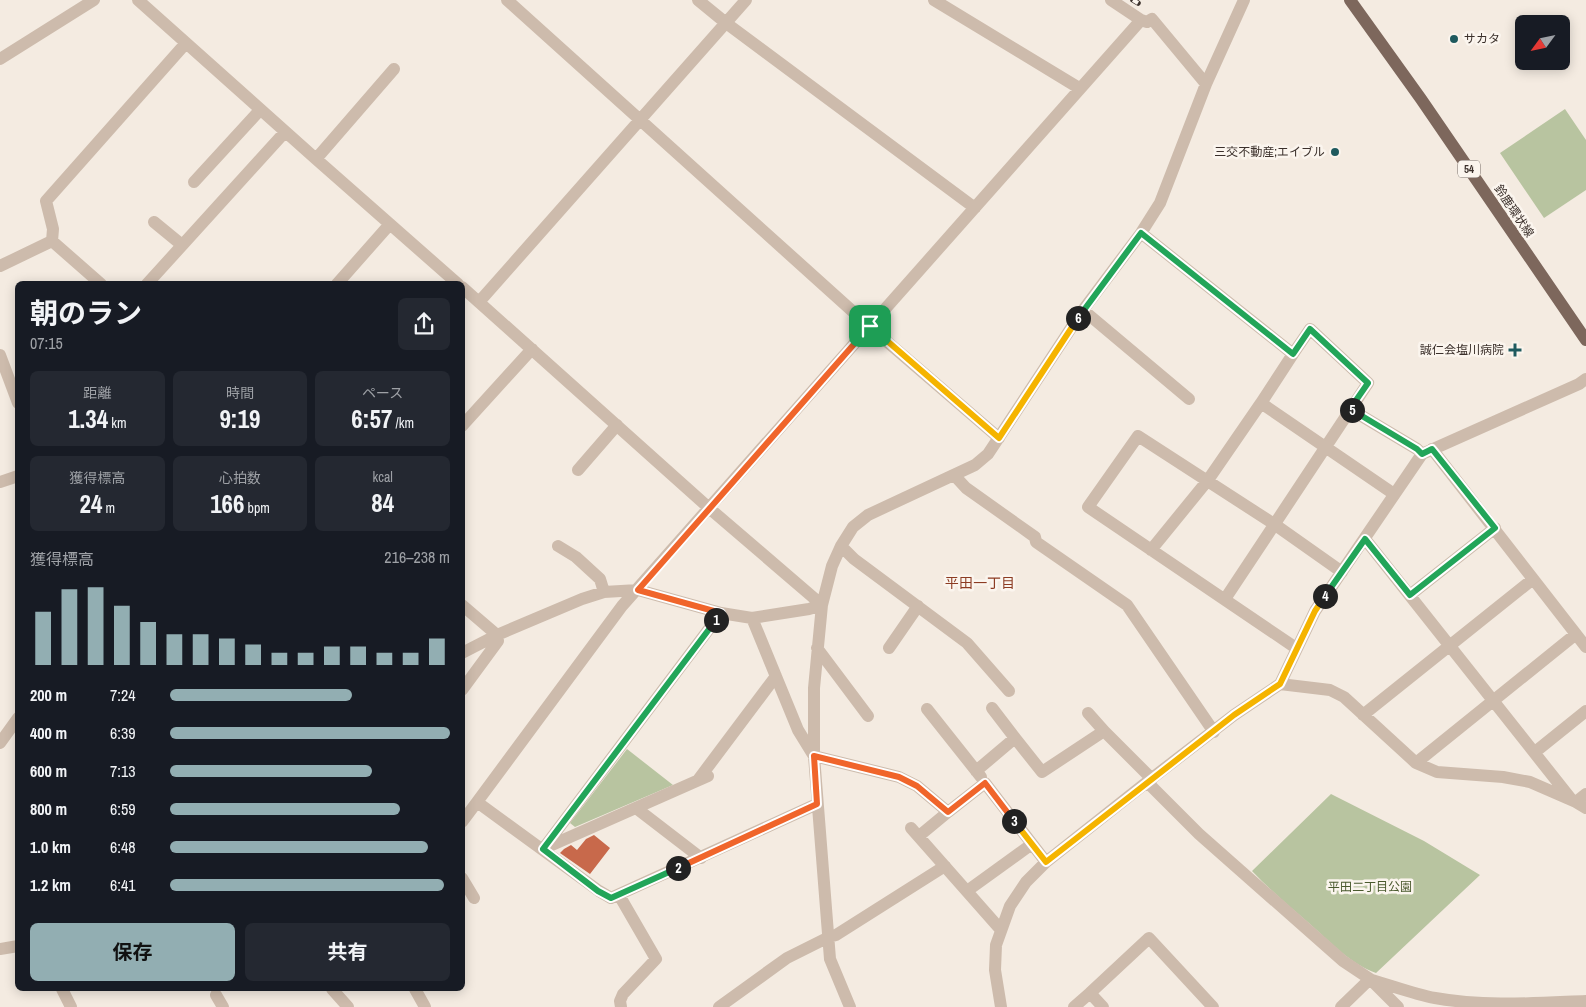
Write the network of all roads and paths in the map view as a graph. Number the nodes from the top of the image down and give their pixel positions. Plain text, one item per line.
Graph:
1 (94, 0) edge
2 (138, 0) edge
3 (507, 0) edge
4 (698, 0) edge
5 (746, 0) edge
6 (934, 0) edge
7 (1111, 0) edge
8 (1244, 0) edge
9 (1350, 0) edge
10 (1141, 20) junction
11 (726, 23) junction
12 (186, 43) junction
13 (0, 59) edge
14 (394, 69) dead end
15 (1206, 84) junction
16 (1079, 88) junction
17 (260, 110) junction
18 (640, 119) junction
19 (285, 132) junction
20 (316, 159) junction
21 (194, 182) dead end
22 (975, 208) junction
23 (154, 222) dead end
24 (390, 224) junction
25 (1141, 233) junction
26 (52, 241) junction
27 (182, 245) junction
28 (0, 266) edge
29 (98, 281) edge
30 (150, 281) edge
31 (340, 281) edge
32 (455, 281) edge
33 (465, 290) edge
34 (479, 302) junction
35 (1083, 310) junction
36 (870, 326) junction
37 (1586, 340) edge
38 (532, 349) junction
39 (0, 354) edge
40 (1293, 354) junction
41 (1586, 379) edge
42 (15, 395) edge
43 (1189, 399) dead end
44 (1261, 403) junction
45 (1350, 409) junction
46 (465, 423) edge
47 (617, 425) junction
48 (999, 438) junction
49 (1325, 447) junction
50 (1427, 452) junction
51 (578, 470) dead end
52 (954, 475) junction
53 (15, 477) edge
54 (1208, 480) junction
55 (0, 482) edge
56 (1394, 494) junction
57 (709, 508) junction
58 (1274, 524) junction
59 (1495, 528) junction
60 (1365, 539) junction
61 (558, 546) dead end
62 (841, 546) junction
63 (1151, 550) junction
64 (1342, 572) junction
65 (1534, 579) junction
66 (638, 590) junction
67 (604, 592) junction
68 (1410, 595) junction
69 (1225, 599) junction
70 (822, 605) junction
71 (918, 606) junction
72 (465, 608) edge
73 (721, 613) junction
74 (752, 618) junction
75 (1576, 634) junction
76 (497, 635) junction
77 (1451, 646) junction
78 (1586, 647) edge
79 (818, 648) junction
80 (889, 648) dead end
81 (1296, 648) junction
82 (465, 651) edge
83 (776, 676) junction
84 (1280, 684) junction
85 (465, 686) edge
86 (1009, 691) dead end
87 (1494, 700) junction
88 (992, 708) dead end
89 (926, 709) dead end
90 (1586, 711) edge
91 (1088, 713) dead end
92 (1363, 715) junction
93 (868, 716) dead end
94 (15, 722) edge
95 (1104, 731) junction
96 (1214, 732) junction
97 (1015, 738) junction
98 (0, 743) edge
99 (1535, 752) junction
100 (814, 756) junction
101 (1416, 763) junction
102 (976, 771) junction
103 (1150, 780) junction
104 (985, 783) junction
105 (1580, 801) edge
106 (477, 802) junction
107 (817, 804) junction
108 (636, 808) junction
109 (948, 812) junction
110 (465, 818) edge
111 (1032, 844) junction
112 (543, 849) junction
113 (701, 858) junction
114 (1046, 862) junction
115 (945, 866) junction
116 (465, 883) edge
117 (967, 891) junction
118 (619, 895) junction
119 (474, 898) dead end
120 (1000, 930) junction
121 (829, 937) junction
122 (15, 946) edge
123 (0, 949) edge
124 (1370, 979) junction
125 (63, 991) edge
126 (334, 991) edge
127 (416, 991) edge
128 (1090, 993) junction
129 (216, 995) dead end
130 (1586, 1002) edge
131 (71, 1007) edge
132 (223, 1007) edge
133 (348, 1007) edge
134 (425, 1007) edge
135 (621, 1007) edge
136 (719, 1007) edge
137 (850, 1007) edge
138 (1001, 1007) edge
139 (1074, 1007) edge
140 (1103, 1007) edge
141 (1213, 1007) edge
142 (1341, 1007) edge
143 (1398, 1007) edge

1 - 13 street
2 - 12 street
3 - 18 street
4 - 11 street
5 - 11 street
6 - 16 street
7 - 10 street
8 - 15 street
9 - 37 main road, 鈴鹿環状線 / 54
10 - 15 street
10 - 16 street
11 - 18 street
11 - 22 street
12 - 17 street
12 - 26 street
14 - 20 street
15 - 25 street
16 - 22 street
17 - 19 street
17 - 21 street
18 - 34 street
18 - 36 street
19 - 20 street
19 - 27 street
20 - 24 street
22 - 36 street
23 - 27 street
24 - 31 street
24 - 32 street
25 - 35 street
25 - 40 street
26 - 28 street
26 - 29 street
27 - 30 street
33 - 34 street
34 - 38 street
35 - 43 street
35 - 48 street
36 - 48 street
36 - 57 street
38 - 46 street
38 - 47 street
39 - 42 street
40 - 44 street
40 - 45 street
41 - 50 street
44 - 49 street
44 - 54 street
45 - 49 street
45 - 50 street
47 - 51 street
47 - 57 street
48 - 52 street
49 - 56 street
49 - 58 street
50 - 56 street
50 - 59 street
52 - 62 street
52 - 96 street
53 - 55 street
54 - 58 street
54 - 63 street
54 - 63 street
56 - 60 street
57 - 66 street
57 - 70 street
58 - 64 street
58 - 69 street
59 - 65 street
59 - 68 street
60 - 64 street
60 - 68 street
61 - 67 street
62 - 70 street
62 - 71 street
63 - 69 street
64 - 81 street
65 - 75 street
65 - 77 street
66 - 67 street
66 - 73 street
66 - 106 street
67 - 76 street
68 - 77 street
69 - 81 street
70 - 74 street
70 - 79 street
71 - 80 street
71 - 86 street
72 - 76 street
73 - 74 street
73 - 112 street
74 - 83 street
75 - 78 street
75 - 87 street
76 - 82 street
76 - 85 street
77 - 87 street
77 - 92 street
79 - 93 street
79 - 100 street
81 - 84 street
83 - 100 street
83 - 108 street
84 - 92 street
84 - 96 street
87 - 99 street
87 - 101 street
88 - 97 street
89 - 102 street
90 - 99 street
91 - 95 street
92 - 101 street
94 - 98 street
95 - 97 street
95 - 103 street
96 - 103 street
97 - 102 street
99 - 105 street
100 - 107 street
100 - 109 street
101 - 105 street
102 - 104 street
103 - 114 street
103 - 124 street
104 - 109 street
104 - 111 street
106 - 110 street
106 - 112 street
107 - 113 street
107 - 121 street
108 - 112 street
108 - 113 street
109 - 115 street
111 - 114 street
111 - 117 street
112 - 118 street
113 - 118 street
114 - 120 street
115 - 117 street
115 - 121 street
116 - 119 street
117 - 120 street
118 - 135 street
120 - 138 street
121 - 136 street
121 - 137 street
122 - 123 street
124 - 130 street
124 - 142 street
124 - 143 street
125 - 131 street
126 - 133 street
127 - 134 street
128 - 139 street
128 - 140 street
128 - 141 street
129 - 132 street

